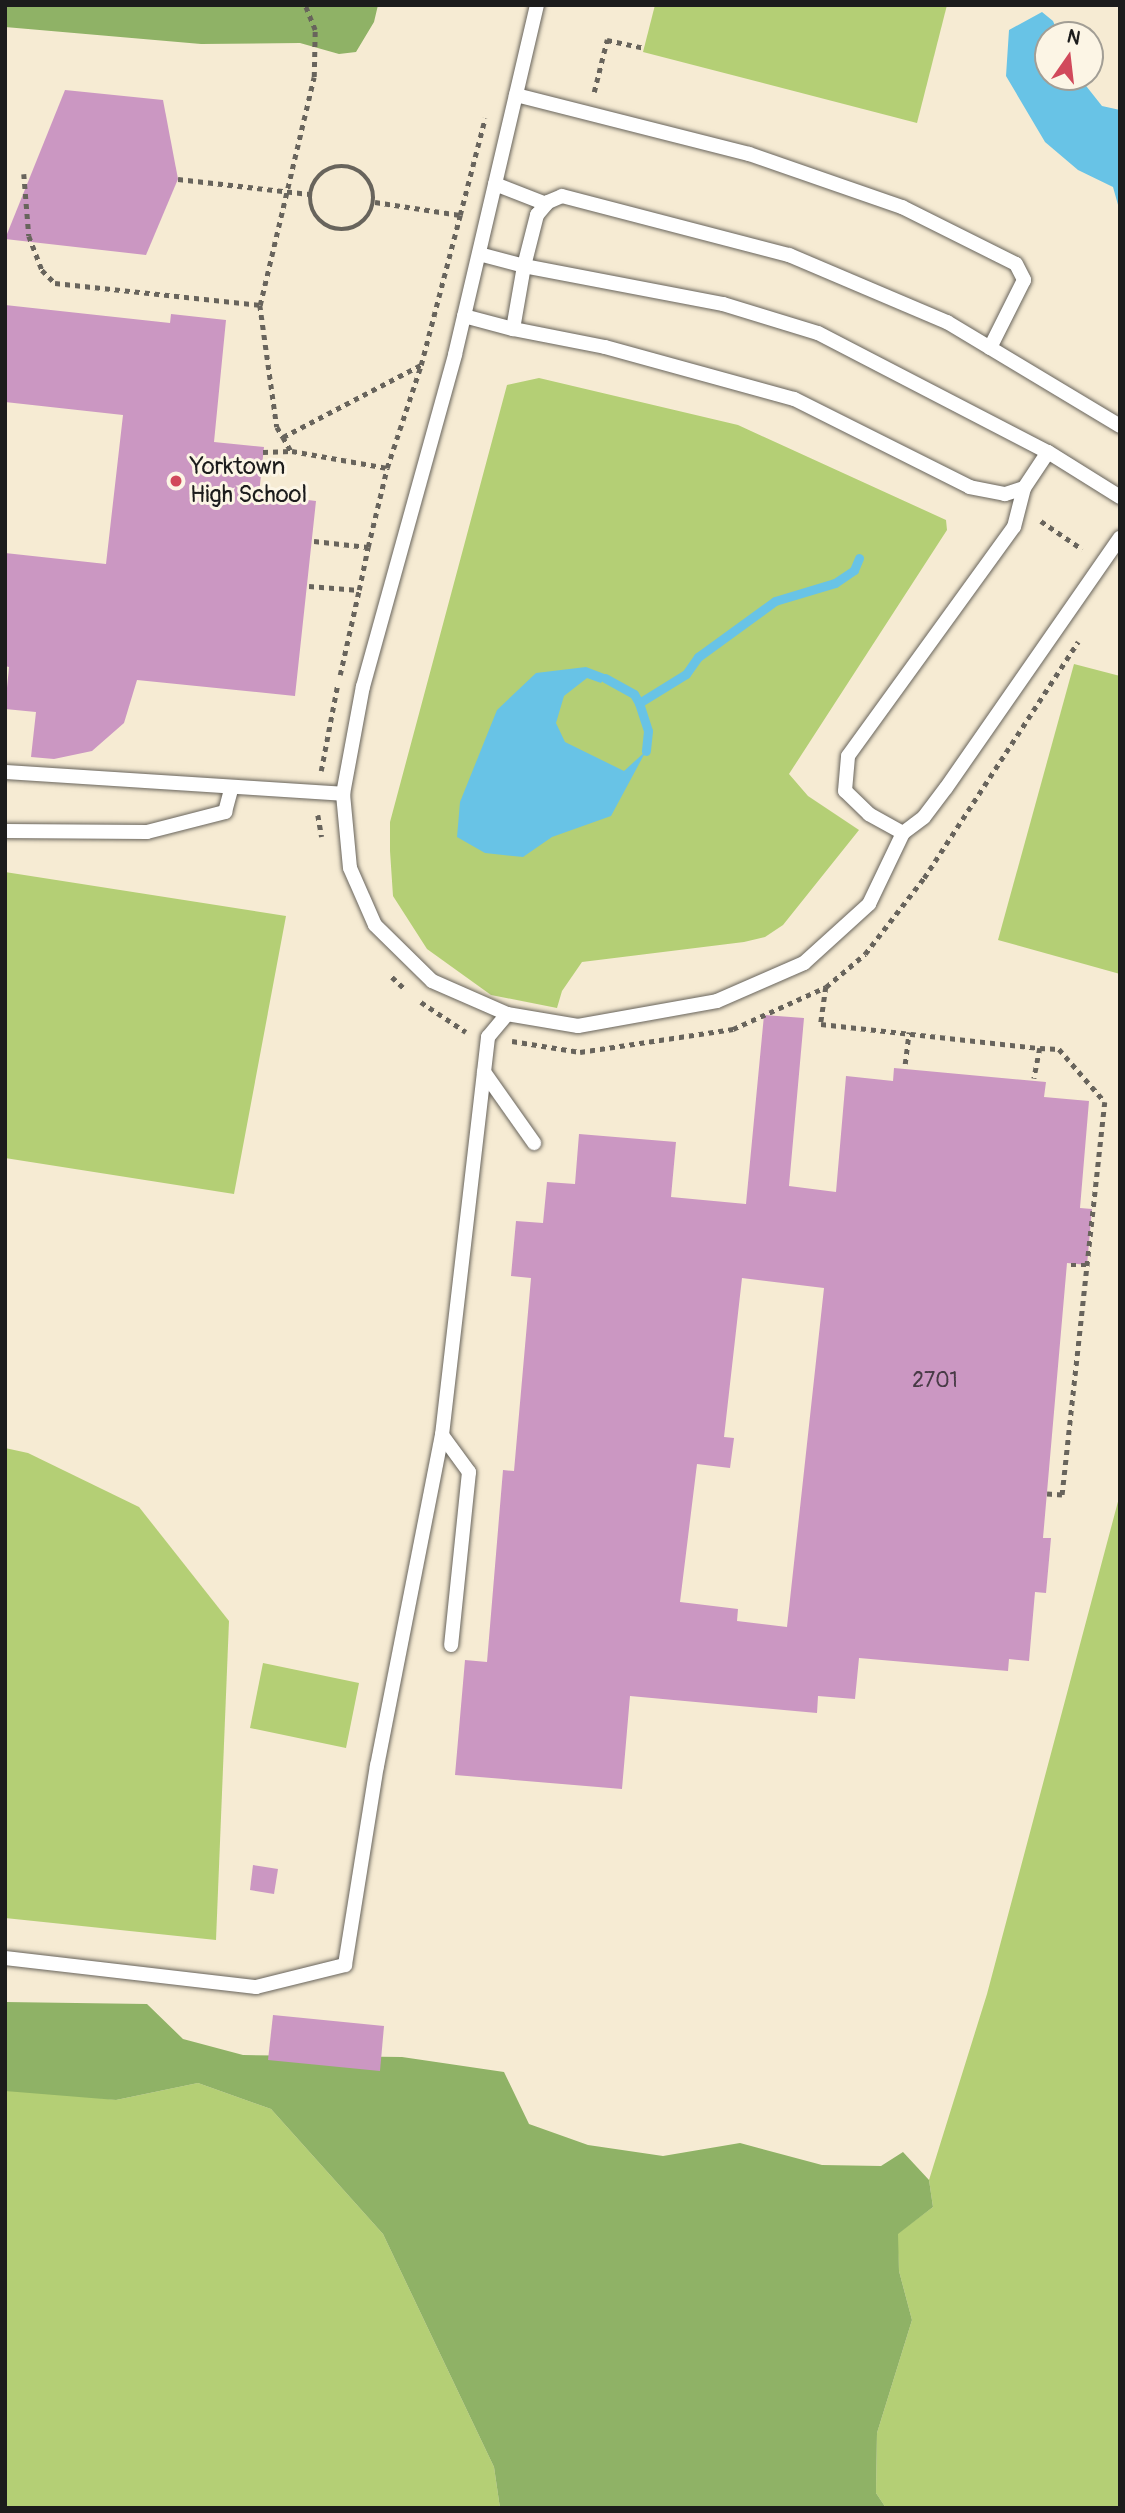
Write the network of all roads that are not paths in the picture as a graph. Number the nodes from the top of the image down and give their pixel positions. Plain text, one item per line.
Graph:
1 (537, 5) edge
2 (516, 95) junction
3 (495, 184) junction
4 (546, 204) junction
5 (479, 254) junction
6 (524, 266) junction
7 (464, 316) junction
8 (513, 329) junction
9 (990, 348) junction
10 (1120, 426) edge
11 (1048, 452) junction
12 (1024, 488) junction
13 (1120, 497) edge
14 (1120, 538) edge
15 (5, 772) edge
16 (231, 789) junction
17 (343, 794) junction
18 (5, 831) edge
19 (903, 833) junction
20 (507, 1014) junction
21 (484, 1072) junction
22 (534, 1143) dead end
23 (442, 1435) junction
24 (451, 1645) dead end
25 (5, 1958) edge

1 - 2 lane
2 - 3 lane
2 - 9 lane
3 - 4 lane
3 - 5 lane
4 - 6 lane
4 - 9 lane
5 - 6 lane
5 - 7 lane
6 - 8 lane
6 - 11 lane
7 - 8 lane
7 - 17 lane
8 - 12 lane
9 - 10 lane
11 - 12 lane
11 - 13 lane
12 - 19 lane
14 - 19 lane
15 - 16 lane
16 - 17 lane
16 - 18 lane
17 - 20 lane
19 - 20 lane
20 - 21 lane
21 - 22 lane
21 - 23 lane
23 - 24 lane
23 - 25 lane

